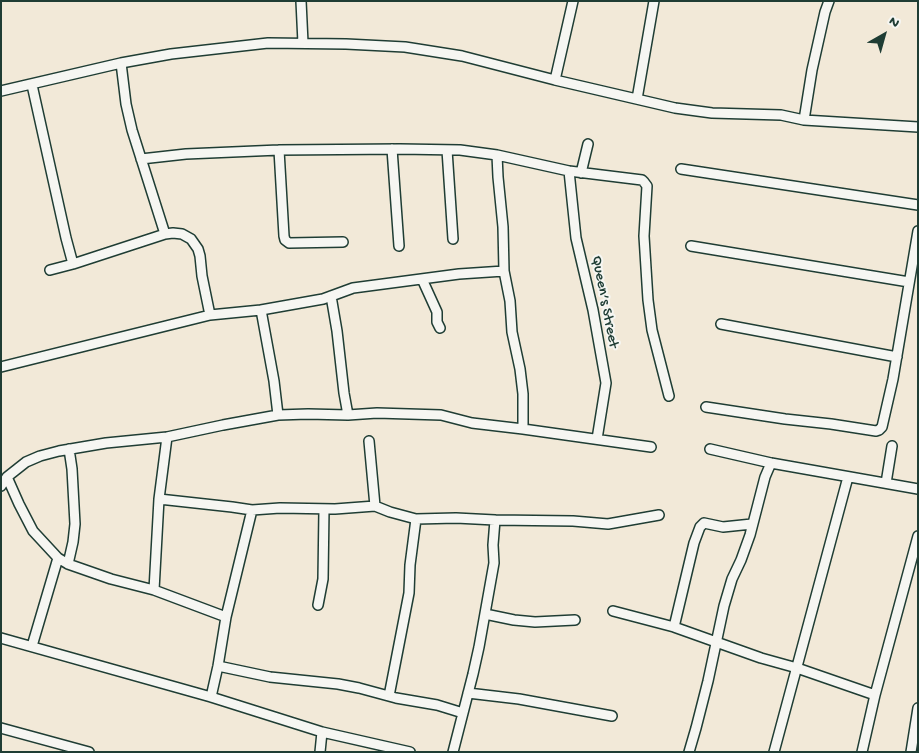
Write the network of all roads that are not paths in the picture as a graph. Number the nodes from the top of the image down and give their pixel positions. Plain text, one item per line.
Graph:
1 (301, 1) edge
2 (573, 1) edge
3 (654, 1) edge
4 (829, 1) edge
5 (303, 43) junction
6 (122, 63) junction
7 (555, 80) junction
8 (32, 85) junction
9 (1, 91) edge
10 (637, 99) junction
11 (804, 120) junction
12 (918, 127) edge
13 (588, 144) dead end
14 (392, 149) junction
15 (279, 150) junction
16 (447, 150) junction
17 (497, 155) junction
18 (141, 159) junction
19 (681, 169) dead end
20 (569, 171) junction
21 (581, 173) junction
22 (918, 205) edge
23 (918, 232) edge
24 (165, 234) junction
25 (453, 239) dead end
26 (344, 242) dead end
27 (399, 246) dead end
28 (692, 246) dead end
29 (73, 264) junction
30 (50, 270) dead end
31 (504, 271) junction
32 (422, 278) junction
33 (909, 282) junction
34 (331, 296) junction
35 (261, 310) junction
36 (210, 315) junction
37 (722, 324) dead end
38 (440, 328) dead end
39 (897, 357) junction
40 (1, 367) edge
41 (669, 396) dead end
42 (706, 407) dead end
43 (278, 415) junction
44 (348, 415) junction
45 (523, 428) junction
46 (167, 437) junction
47 (597, 439) junction
48 (369, 441) dead end
49 (892, 446) dead end
50 (651, 447) dead end
51 (69, 449) junction
52 (710, 449) dead end
53 (771, 463) junction
54 (7, 477) junction
55 (848, 477) junction
56 (886, 483) junction
57 (1, 486) edge
58 (918, 489) edge
59 (159, 499) junction
60 (375, 506) junction
61 (324, 509) junction
62 (252, 510) junction
63 (658, 515) dead end
64 (416, 519) junction
65 (495, 520) junction
66 (752, 524) junction
67 (918, 536) edge
68 (58, 558) junction
69 (68, 564) junction
70 (154, 590) junction
71 (318, 605) dead end
72 (613, 611) dead end
73 (485, 614) junction
74 (226, 616) junction
75 (575, 620) dead end
76 (674, 627) junction
77 (1, 638) edge
78 (716, 642) junction
79 (32, 646) junction
80 (218, 666) junction
81 (797, 668) junction
82 (468, 693) junction
83 (875, 695) junction
84 (389, 696) junction
85 (211, 697) junction
86 (918, 708) edge
87 (463, 713) junction
88 (612, 716) dead end
89 (1, 728) edge
90 (322, 732) junction
91 (89, 752) edge
92 (320, 752) edge
93 (410, 752) edge
94 (452, 752) edge
95 (689, 752) edge
96 (774, 752) edge
97 (862, 752) edge
98 (911, 752) edge

1 - 5 street
2 - 7 street
3 - 10 street
4 - 11 street
5 - 6 street
5 - 7 street
6 - 8 street
6 - 18 street
7 - 10 street
8 - 9 street
8 - 29 street
10 - 11 street
11 - 12 street
13 - 21 street
14 - 15 street
14 - 16 street
14 - 27 street
15 - 18 street
15 - 26 street
16 - 17 street
16 - 25 street
17 - 20 street
17 - 31 street
18 - 24 street
19 - 22 street
20 - 21 street
20 - 47 street, Queen’s Street
21 - 41 street
23 - 33 street
24 - 29 street
24 - 36 street
28 - 33 street
29 - 30 street
31 - 32 street
31 - 45 street
32 - 34 street
32 - 38 street
33 - 39 street
34 - 35 street
34 - 44 street
35 - 36 street
35 - 43 street
36 - 40 street
37 - 39 street
39 - 42 street
43 - 44 street
43 - 46 street
44 - 45 street
45 - 47 street
46 - 51 street
46 - 59 street
47 - 50 street
48 - 60 street
49 - 56 street
51 - 54 street
51 - 69 street
52 - 53 street
53 - 55 street
53 - 66 street
54 - 57 street
54 - 68 street
55 - 56 street
55 - 81 street
56 - 58 street
59 - 62 street
59 - 70 street
60 - 61 street
60 - 64 street
61 - 62 street
61 - 71 street
62 - 74 street
63 - 65 street
64 - 65 street
64 - 84 street
65 - 73 street
66 - 76 street
66 - 78 street
67 - 83 street
68 - 69 street
68 - 79 street
69 - 70 street
70 - 74 street
72 - 76 street
73 - 75 street
73 - 82 street
74 - 80 street
76 - 78 street
77 - 79 street
78 - 81 street
78 - 95 street
79 - 85 street
80 - 84 street
80 - 85 street
81 - 83 street
81 - 96 street
82 - 87 street
82 - 88 street
83 - 97 street
84 - 87 street
85 - 90 street
86 - 98 street
87 - 94 street
89 - 91 street
90 - 92 street
90 - 93 street

